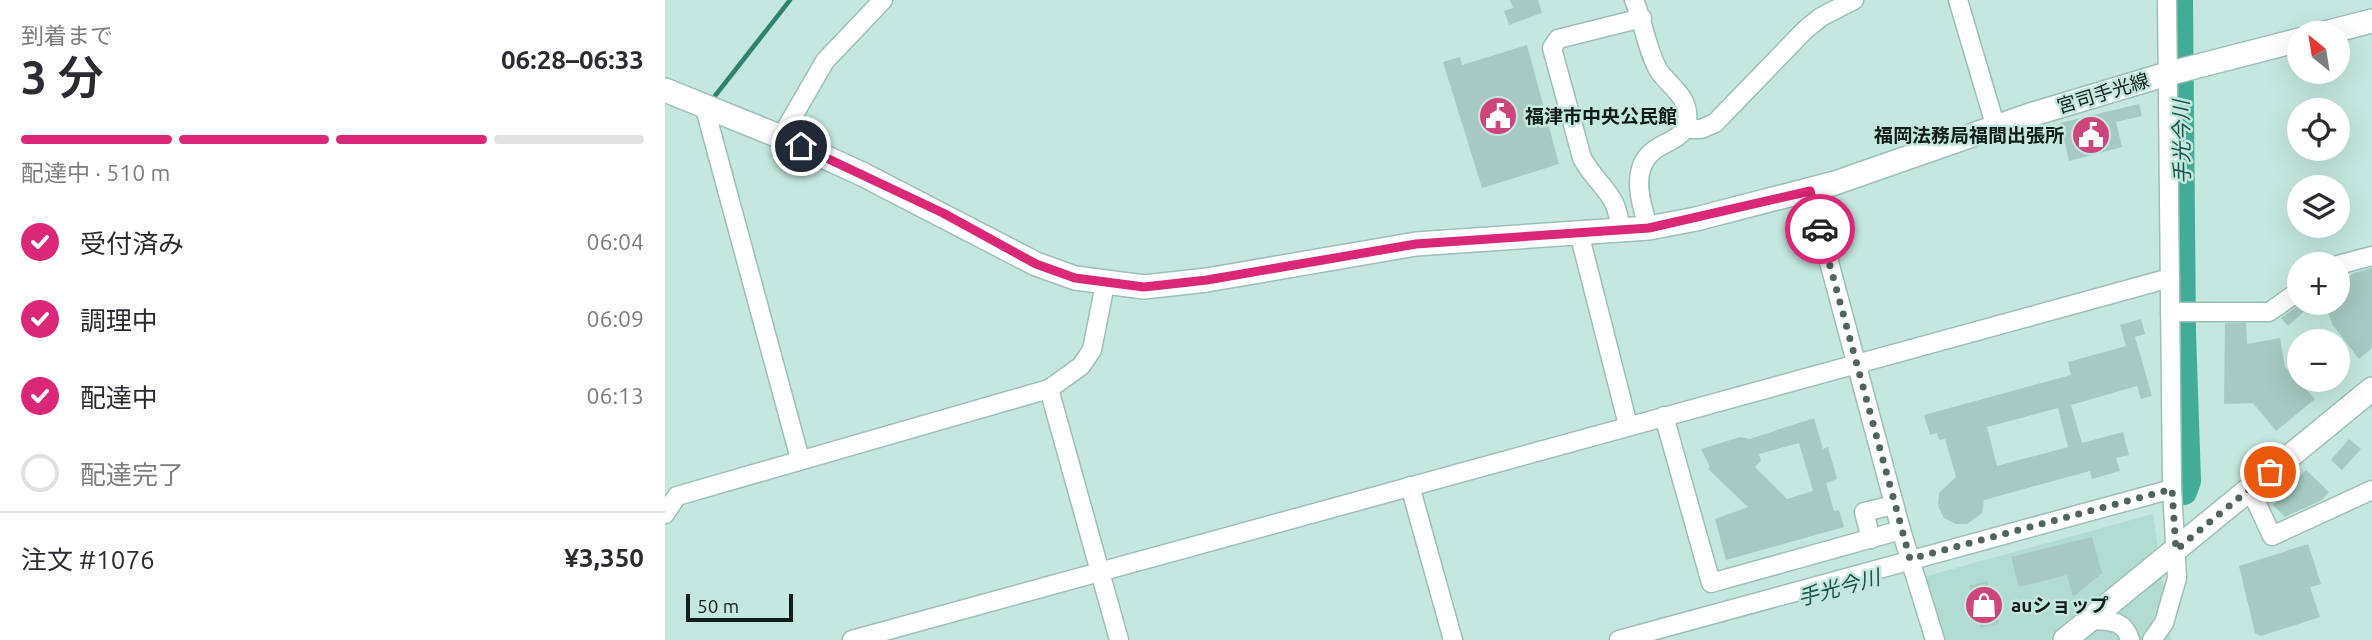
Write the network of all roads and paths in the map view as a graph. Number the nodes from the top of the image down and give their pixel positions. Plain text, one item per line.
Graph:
1 (883, 0) edge
2 (1634, 0) edge
3 (1854, 0) edge
4 (1958, 0) edge
5 (2167, 0) edge
6 (1642, 18) junction
7 (2372, 21) edge
8 (2350, 27) edge
9 (2287, 43) edge
10 (2176, 71) junction
11 (665, 90) edge
12 (704, 105) junction
13 (1996, 128) junction
14 (1684, 129) junction
15 (781, 136) junction
16 (1810, 191) junction
17 (1649, 228) junction
18 (1620, 231) junction
19 (1579, 233) junction
20 (2372, 256) edge
21 (2350, 262) edge
22 (2170, 278) junction
23 (1105, 284) junction
24 (2287, 299) edge
25 (2171, 312) junction
26 (1856, 364) junction
27 (1049, 389) junction
28 (2372, 389) edge
29 (1664, 416) junction
30 (1628, 425) junction
31 (800, 459) junction
32 (1409, 486) junction
33 (2172, 489) junction
34 (2250, 489) junction
35 (2372, 490) edge
36 (1894, 505) junction
37 (665, 514) edge
38 (1901, 530) junction
39 (1871, 538) junction
40 (2176, 550) junction
41 (1913, 565) junction
42 (1100, 571) junction
43 (2090, 620) junction
44 (852, 640) edge
45 (1119, 640) edge
46 (1453, 640) edge
47 (1619, 640) edge
48 (1935, 640) edge
49 (2065, 640) edge
50 (2130, 640) edge
51 (2153, 640) edge

1 - 15 street
2 - 6 street
3 - 14 street
4 - 13 street
5 - 10 street
6 - 14 street
6 - 18 street
7 - 8 main road
9 - 10 main road, 宮司手光線
10 - 13 main road, 宮司手光線
10 - 22 street
11 - 12 main road, 宮司手光線
12 - 15 main road, 宮司手光線
12 - 31 street
13 - 16 main road, 宮司手光線
14 - 17 street
15 - 23 main road, 宮司手光線
16 - 17 main road, 宮司手光線
16 - 26 street
17 - 18 main road, 宮司手光線
18 - 19 main road, 宮司手光線
19 - 23 main road, 宮司手光線
19 - 30 street
20 - 21 street
22 - 25 street
22 - 26 street
23 - 27 street
24 - 25 street
25 - 33 street
26 - 29 street
26 - 36 street
27 - 31 street
27 - 42 street
28 - 34 main road
29 - 30 street
29 - 39 street
30 - 32 street
31 - 37 street
32 - 42 street
32 - 46 street
33 - 40 street
33 - 41 street
34 - 35 street
34 - 40 main road
36 - 38 street
36 - 39 street
38 - 39 street
38 - 41 street
40 - 43 main road
40 - 51 street
41 - 47 street
41 - 48 street
42 - 44 street
42 - 45 street
43 - 49 main road
43 - 50 street

